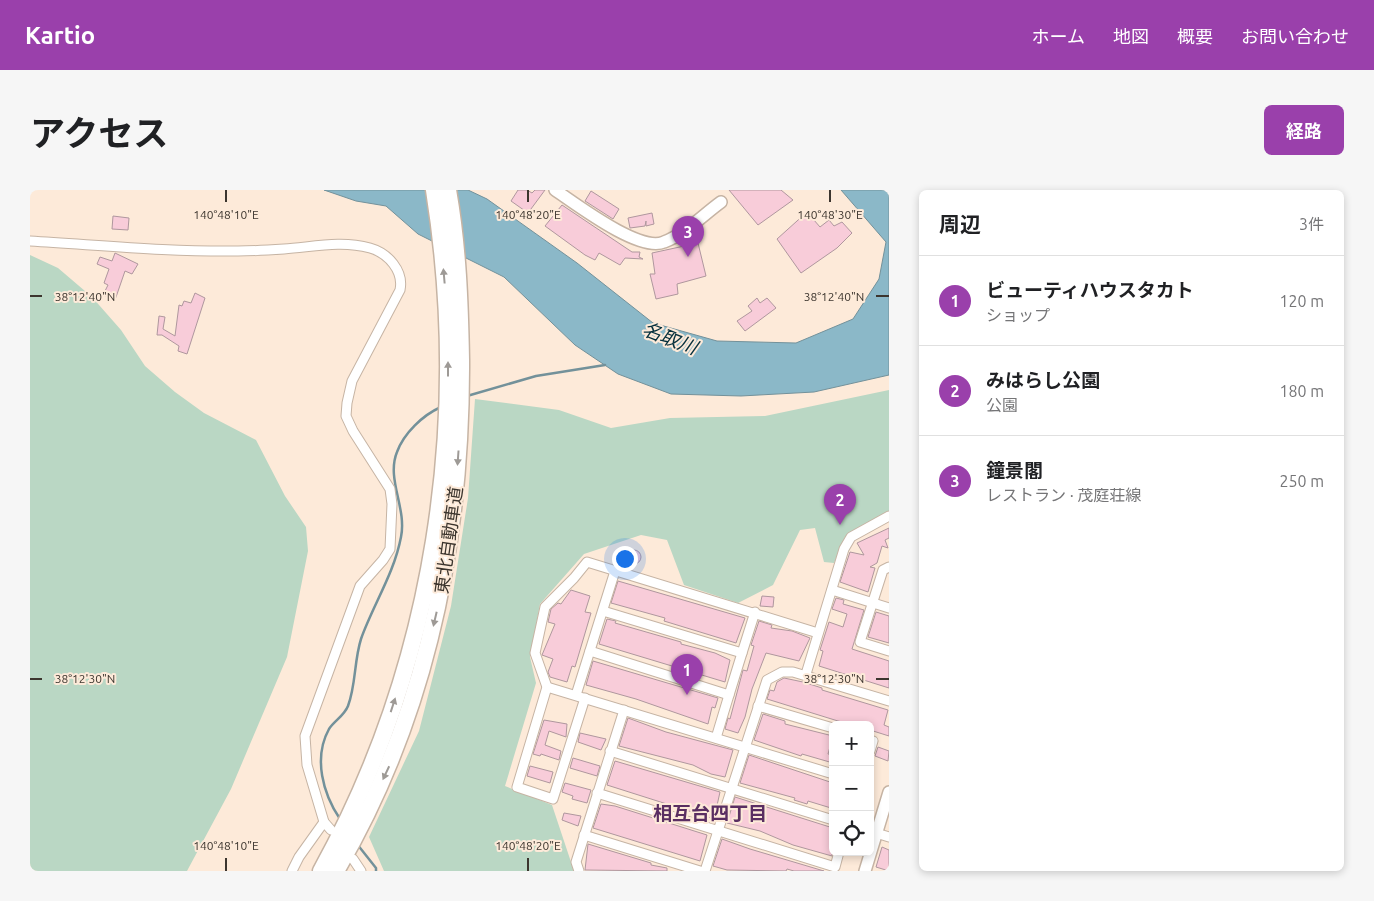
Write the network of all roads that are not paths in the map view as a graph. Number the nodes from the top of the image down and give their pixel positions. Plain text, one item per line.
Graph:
1 (434, 190) edge
2 (555, 190) edge
3 (449, 193) edge
4 (721, 202) dead end
5 (30, 241) edge
6 (454, 412) junction
7 (889, 516) edge
8 (889, 567) edge
9 (615, 570) junction
10 (832, 590) junction
11 (873, 603) junction
12 (889, 608) edge
13 (603, 611) junction
14 (754, 612) junction
15 (818, 634) junction
16 (590, 651) junction
17 (889, 651) edge
18 (742, 653) junction
19 (806, 674) junction
20 (547, 687) junction
21 (729, 695) junction
22 (576, 696) junction
23 (585, 698) junction
24 (889, 700) edge
25 (758, 706) junction
26 (624, 710) junction
27 (829, 727) edge
28 (716, 738) junction
29 (744, 747) junction
30 (610, 751) junction
31 (829, 773) edge
32 (731, 788) junction
33 (889, 792) edge
34 (597, 793) junction
35 (829, 819) edge
36 (324, 822) junction
37 (718, 830) junction
38 (876, 833) junction
39 (584, 835) junction
40 (889, 837) edge
41 (343, 843) junction
42 (838, 856) edge
43 (292, 871) edge
44 (321, 871) edge
45 (336, 871) edge
46 (361, 871) edge
47 (579, 871) edge
48 (700, 871) edge
49 (705, 871) edge
50 (865, 871) edge

6 -> 1 highway, 東北自動車道
2 - 4 street
3 - 6 highway, 東北自動車道
5 - 36 street
6 - 41 highway, 東北自動車道
7 - 10 street
8 - 11 street
9 - 13 street
9 - 14 street
9 - 20 street
10 - 11 street
10 - 15 street
11 - 12 street
11 - 17 street
13 - 16 street
13 - 18 street
14 - 15 street
14 - 18 street
15 - 19 street
16 - 21 street
16 - 22 street
18 - 21 street
19 - 24 street
19 - 25 street
20 - 22 street
20 - 23 street
21 - 28 street
22 - 23 street
23 - 26 street
25 - 27 street
25 - 29 street
26 - 28 street
26 - 30 street
28 - 29 street
29 - 31 street
29 - 32 street
30 - 32 street
30 - 34 street
32 - 35 street
32 - 37 street
33 - 38 street
34 - 37 street
34 - 39 street
36 - 41 street
36 - 43 street
37 - 42 street
37 - 49 street
38 - 40 street
38 - 50 street
39 - 47 street
39 - 48 street
41 - 44 highway, 東北自動車道
41 - 45 highway, 東北自動車道
41 - 46 street

